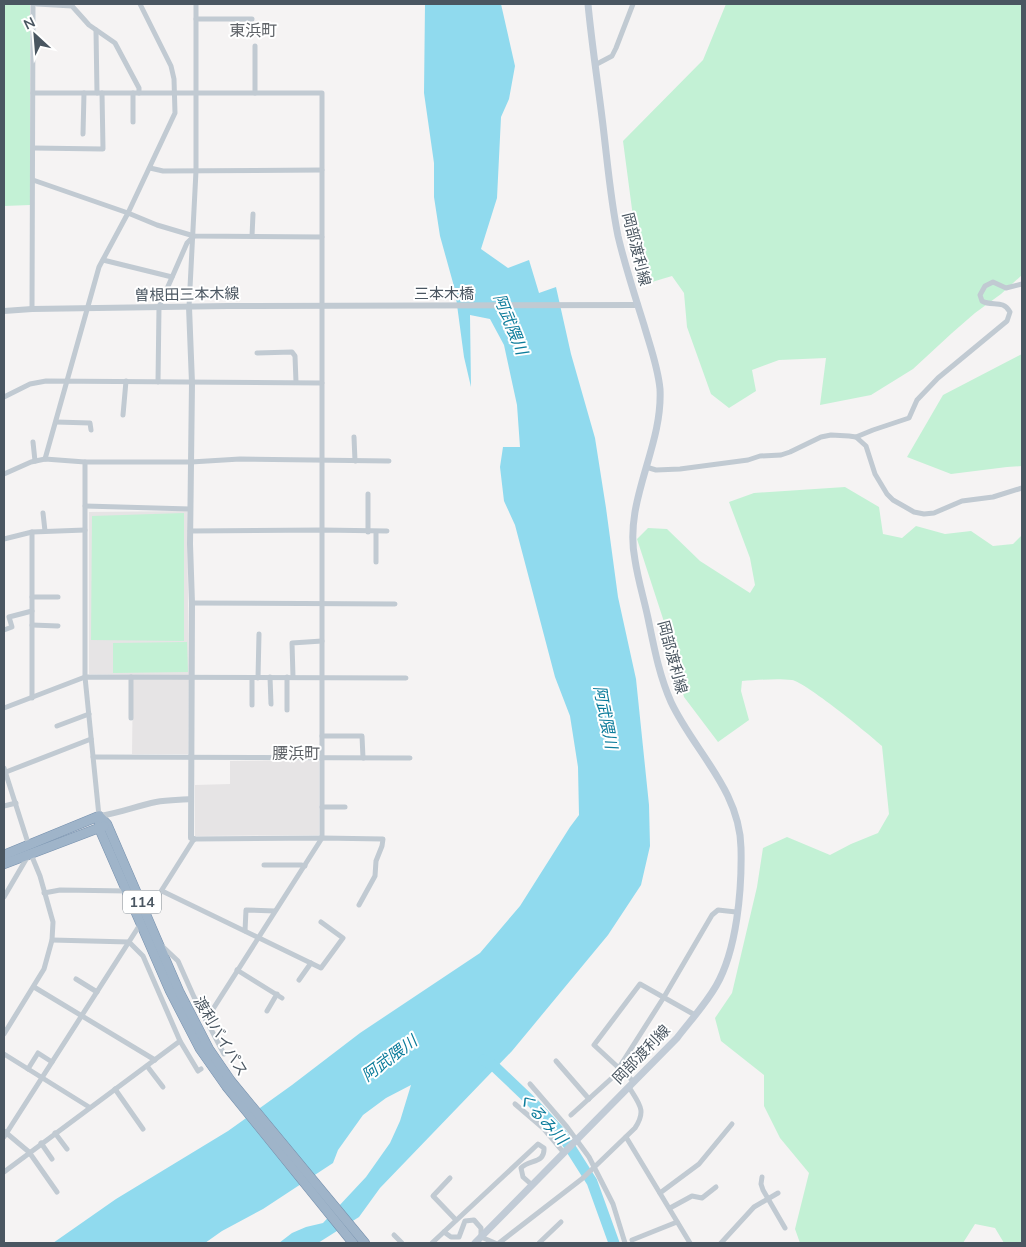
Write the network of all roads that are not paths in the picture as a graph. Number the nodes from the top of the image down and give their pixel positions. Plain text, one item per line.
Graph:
1 (33, 4) edge
2 (37, 4) edge
3 (140, 4) edge
4 (196, 4) edge
5 (588, 4) edge
6 (633, 4) edge
7 (196, 19) junction
8 (252, 20) dead end
9 (96, 30) junction
10 (255, 46) dead end
11 (595, 66) junction
12 (33, 93) junction
13 (84, 93) junction
14 (99, 93) junction
15 (136, 93) junction
16 (174, 93) junction
17 (255, 93) junction
18 (195, 94) junction
19 (133, 122) dead end
20 (83, 134) dead end
21 (33, 148) junction
22 (150, 168) junction
23 (196, 170) junction
24 (322, 170) junction
25 (33, 180) junction
26 (128, 213) junction
27 (253, 214) dead end
28 (194, 236) junction
29 (252, 236) junction
30 (322, 237) junction
31 (103, 260) junction
32 (172, 277) junction
33 (1022, 284) edge
34 (638, 305) junction
35 (371, 306) joint
36 (159, 307) junction
37 (321, 307) junction
38 (32, 308) junction
39 (88, 308) junction
40 (189, 308) junction
41 (4, 312) edge
42 (257, 353) dead end
43 (68, 381) junction
44 (126, 381) junction
45 (158, 382) junction
46 (296, 382) junction
47 (322, 382) junction
48 (192, 383) junction
49 (4, 397) edge
50 (123, 415) dead end
51 (56, 422) junction
52 (91, 430) dead end
53 (354, 437) dead end
54 (856, 437) junction
55 (33, 442) dead end
56 (45, 460) junction
57 (322, 460) junction
58 (35, 461) junction
59 (355, 461) junction
60 (389, 461) dead end
61 (85, 462) junction
62 (190, 462) junction
63 (646, 467) junction
64 (4, 474) edge
65 (1022, 488) edge
66 (368, 494) dead end
67 (85, 506) junction
68 (190, 509) junction
69 (43, 513) dead end
70 (85, 530) junction
71 (322, 530) junction
72 (45, 531) junction
73 (387, 531) dead end
74 (32, 532) junction
75 (190, 532) junction
76 (368, 532) junction
77 (376, 532) junction
78 (4, 539) edge
79 (376, 562) dead end
80 (32, 597) junction
81 (58, 597) dead end
82 (192, 603) junction
83 (322, 604) junction
84 (395, 604) dead end
85 (32, 611) junction
86 (32, 625) junction
87 (58, 626) dead end
88 (4, 630) edge
89 (258, 634) dead end
90 (322, 641) junction
91 (193, 676) junction
92 (85, 677) junction
93 (131, 677) junction
94 (270, 677) junction
95 (290, 677) junction
96 (255, 678) junction
97 (321, 678) junction
98 (406, 678) dead end
99 (32, 698) junction
100 (271, 704) dead end
101 (252, 705) dead end
102 (4, 708) edge
103 (287, 710) dead end
104 (89, 714) junction
105 (131, 718) dead end
106 (58, 726) dead end
107 (322, 736) junction
108 (92, 739) junction
109 (93, 757) junction
110 (191, 757) junction
111 (322, 758) junction
112 (363, 758) junction
113 (410, 758) dead end
114 (5, 770) edge
115 (191, 799) junction
116 (16, 803) junction
117 (4, 806) edge
118 (322, 807) junction
119 (345, 807) dead end
120 (118, 814) junction
121 (99, 816) junction
122 (103, 826) junction
123 (322, 838) junction
124 (194, 840) junction
125 (31, 853) junction
126 (4, 855) edge
127 (4, 864) edge
128 (264, 865) dead end
129 (305, 866) junction
130 (128, 891) junction
131 (162, 891) junction
132 (44, 893) junction
133 (4, 896) edge
134 (359, 905) dead end
135 (275, 911) junction
136 (736, 912) junction
137 (147, 914) junction
138 (142, 922) junction
139 (321, 922) dead end
140 (245, 931) junction
141 (258, 938) junction
142 (52, 940) junction
143 (128, 942) junction
144 (159, 943) junction
145 (311, 963) junction
146 (237, 970) junction
147 (76, 979) dead end
148 (299, 980) dead end
149 (34, 987) junction
150 (97, 992) junction
151 (664, 997) junction
152 (267, 1011) dead end
153 (695, 1015) junction
154 (82, 1017) junction
155 (206, 1020) junction
156 (4, 1034) edge
157 (180, 1041) junction
158 (4, 1054) edge
159 (224, 1054) dead end
160 (155, 1060) junction
161 (556, 1061) dead end
162 (52, 1062) junction
163 (147, 1066) junction
164 (620, 1067) junction
165 (28, 1069) junction
166 (201, 1069) dead end
167 (42, 1078) junction
168 (228, 1084) junction
169 (530, 1084) dead end
170 (631, 1085) junction
171 (163, 1087) dead end
172 (115, 1089) junction
173 (589, 1098) junction
174 (515, 1104) dead end
175 (89, 1107) junction
176 (571, 1115) dead end
177 (732, 1124) dead end
178 (143, 1129) dead end
179 (5, 1133) edge
180 (55, 1133) junction
181 (626, 1137) junction
182 (578, 1140) junction
183 (41, 1143) junction
184 (67, 1148) dead end
185 (29, 1152) junction
186 (565, 1152) junction
187 (52, 1159) dead end
188 (594, 1166) junction
189 (4, 1172) edge
190 (762, 1177) dead end
191 (450, 1178) dead end
192 (532, 1185) junction
193 (716, 1187) dead end
194 (57, 1192) dead end
195 (660, 1193) junction
196 (778, 1193) dead end
197 (768, 1198) junction
198 (670, 1208) junction
199 (456, 1220) junction
200 (561, 1222) dead end
201 (677, 1222) junction
202 (785, 1228) dead end
203 (444, 1232) junction
204 (394, 1235) dead end
205 (482, 1237) junction
206 (632, 1240) dead end
207 (353, 1243) edge
208 (364, 1243) edge
209 (402, 1243) edge
210 (432, 1243) edge
211 (476, 1243) edge
212 (495, 1243) edge
213 (499, 1243) edge
214 (539, 1243) edge
215 (625, 1243) edge
216 (690, 1243) edge
217 (721, 1243) edge

1 - 12 street
2 - 9 street
3 - 16 street
4 - 7 street
5 - 11 main road, 岡部渡利線
6 - 11 street
7 - 8 street
7 - 18 street
9 - 14 street
9 - 15 street
10 - 17 street
11 - 34 main road, 岡部渡利線
12 - 13 street
12 - 21 street
13 - 14 street
13 - 20 street
14 - 15 street
14 - 21 street
15 - 16 street
15 - 19 street
16 - 18 street
16 - 22 street
17 - 18 street
17 - 24 street
18 - 23 street
21 - 25 street
22 - 23 street
22 - 26 street
23 - 24 street
23 - 28 street
24 - 30 street
25 - 26 street
25 - 38 street
26 - 28 street
26 - 31 street
27 - 29 street
28 - 29 street
28 - 32 street
28 - 40 street
29 - 30 street
30 - 37 street
31 - 32 street
31 - 39 street
32 - 36 street
33 - 54 street
34 - 35 street, 三本木橋
34 - 63 main road, 岡部渡利線
35 - 37 street, 曽根田三本木線
36 - 39 street, 曽根田三本木線
36 - 40 street, 曽根田三本木線
36 - 45 street
37 - 40 street, 曽根田三本木線
37 - 47 street
38 - 39 street, 曽根田三本木線
38 - 41 street, 曽根田三本木線
39 - 43 street
40 - 48 street
42 - 46 street
43 - 44 street
43 - 49 street
43 - 51 street
44 - 45 street
44 - 50 street
45 - 48 street
46 - 47 street
46 - 48 street
47 - 57 street
48 - 62 street
51 - 52 street
51 - 56 street
53 - 59 street
54 - 63 street
54 - 65 street
55 - 58 street
56 - 58 street
56 - 61 street
57 - 59 street
57 - 62 street
57 - 71 street
58 - 64 street
59 - 60 street
61 - 62 street
61 - 67 street
62 - 68 street
63 - 136 main road, 岡部渡利線
66 - 76 street
67 - 68 street
67 - 70 street
68 - 75 street
69 - 72 street
70 - 72 street
70 - 92 street
71 - 75 street
71 - 76 street
71 - 83 street
72 - 74 street
73 - 77 street
74 - 78 street
74 - 80 street
75 - 82 street
76 - 77 street
77 - 79 street
80 - 81 street
80 - 85 street
82 - 83 street
82 - 91 street
83 - 84 street
83 - 90 street
85 - 86 street
85 - 88 street
86 - 87 street
86 - 99 street
89 - 96 street
90 - 95 street
90 - 97 street
91 - 93 street
91 - 96 street
91 - 110 street
92 - 93 street
92 - 99 street
92 - 104 street
93 - 105 street
94 - 95 street
94 - 96 street
94 - 100 street
95 - 97 street
95 - 103 street
96 - 101 street
97 - 98 street
97 - 107 street
99 - 102 street
104 - 106 street
104 - 108 street
107 - 111 street
107 - 112 street
108 - 109 street
108 - 114 street
109 - 110 street
109 - 121 street
110 - 111 street
110 - 115 street
111 - 112 street
111 - 118 street
112 - 113 street
114 - 116 street
115 - 120 street
115 - 124 street
116 - 117 street
116 - 125 street
118 - 119 street
118 - 123 street
120 - 121 street
120 - 122 street
121 - 122 highway, 渡利バイパス / 114
121 - 125 highway
122 - 125 highway
122 - 130 highway, 渡利バイパス / 114
122 - 137 highway, 渡利バイパス / 114
123 - 124 street
123 - 129 street
123 - 134 street
124 - 131 street
125 - 126 highway
125 - 127 highway
125 - 132 street
125 - 133 street
128 - 129 street
129 - 135 street
130 - 132 street
130 - 138 highway, 渡利バイパス / 114
131 - 137 street
131 - 140 street
132 - 142 street
135 - 140 street
135 - 141 street
136 - 151 street
136 - 153 main road, 岡部渡利線
137 - 138 street
137 - 144 highway, 渡利バイパス / 114
138 - 143 street
138 - 168 highway, 渡利バイパス / 114
139 - 145 street
140 - 141 street
141 - 145 street
141 - 146 street
142 - 143 street
142 - 149 street
143 - 150 street
143 - 157 street
144 - 155 street
144 - 168 highway, 渡利バイパス / 114
145 - 148 street
146 - 152 street
146 - 155 street
147 - 150 street
149 - 154 street
149 - 156 street
150 - 154 street
151 - 153 street
151 - 164 street
151 - 164 street
153 - 170 main road, 岡部渡利線
154 - 160 street
154 - 162 street
155 - 159 street
157 - 160 street
157 - 166 street
158 - 165 street
160 - 163 street
161 - 173 street
162 - 165 street
162 - 167 street
163 - 171 street
163 - 172 street
164 - 170 street
164 - 173 street
165 - 167 street
167 - 175 street
167 - 179 street
168 - 207 highway, 渡利バイパス / 114
168 - 208 highway, 渡利バイパス / 114
169 - 182 street
170 - 181 street
170 - 182 main road, 岡部渡利線
172 - 175 street
172 - 178 street
173 - 176 street
174 - 186 street
175 - 180 street
177 - 195 street
179 - 185 street
180 - 183 street
180 - 184 street
181 - 188 street
181 - 195 street
182 - 186 main road, 岡部渡利線
182 - 188 street
183 - 185 street
183 - 187 street
185 - 189 street
185 - 194 street
186 - 192 main road, 岡部渡利線
188 - 213 street
188 - 215 street
190 - 197 street
191 - 199 street
192 - 199 street
192 - 205 main road, 岡部渡利線
193 - 198 street
195 - 198 street
196 - 197 street
197 - 202 street
197 - 217 street
198 - 201 street
199 - 203 street
200 - 214 street
201 - 206 street
201 - 216 street
203 - 205 street
203 - 210 street
204 - 209 street
205 - 211 main road, 岡部渡利線
205 - 212 street

